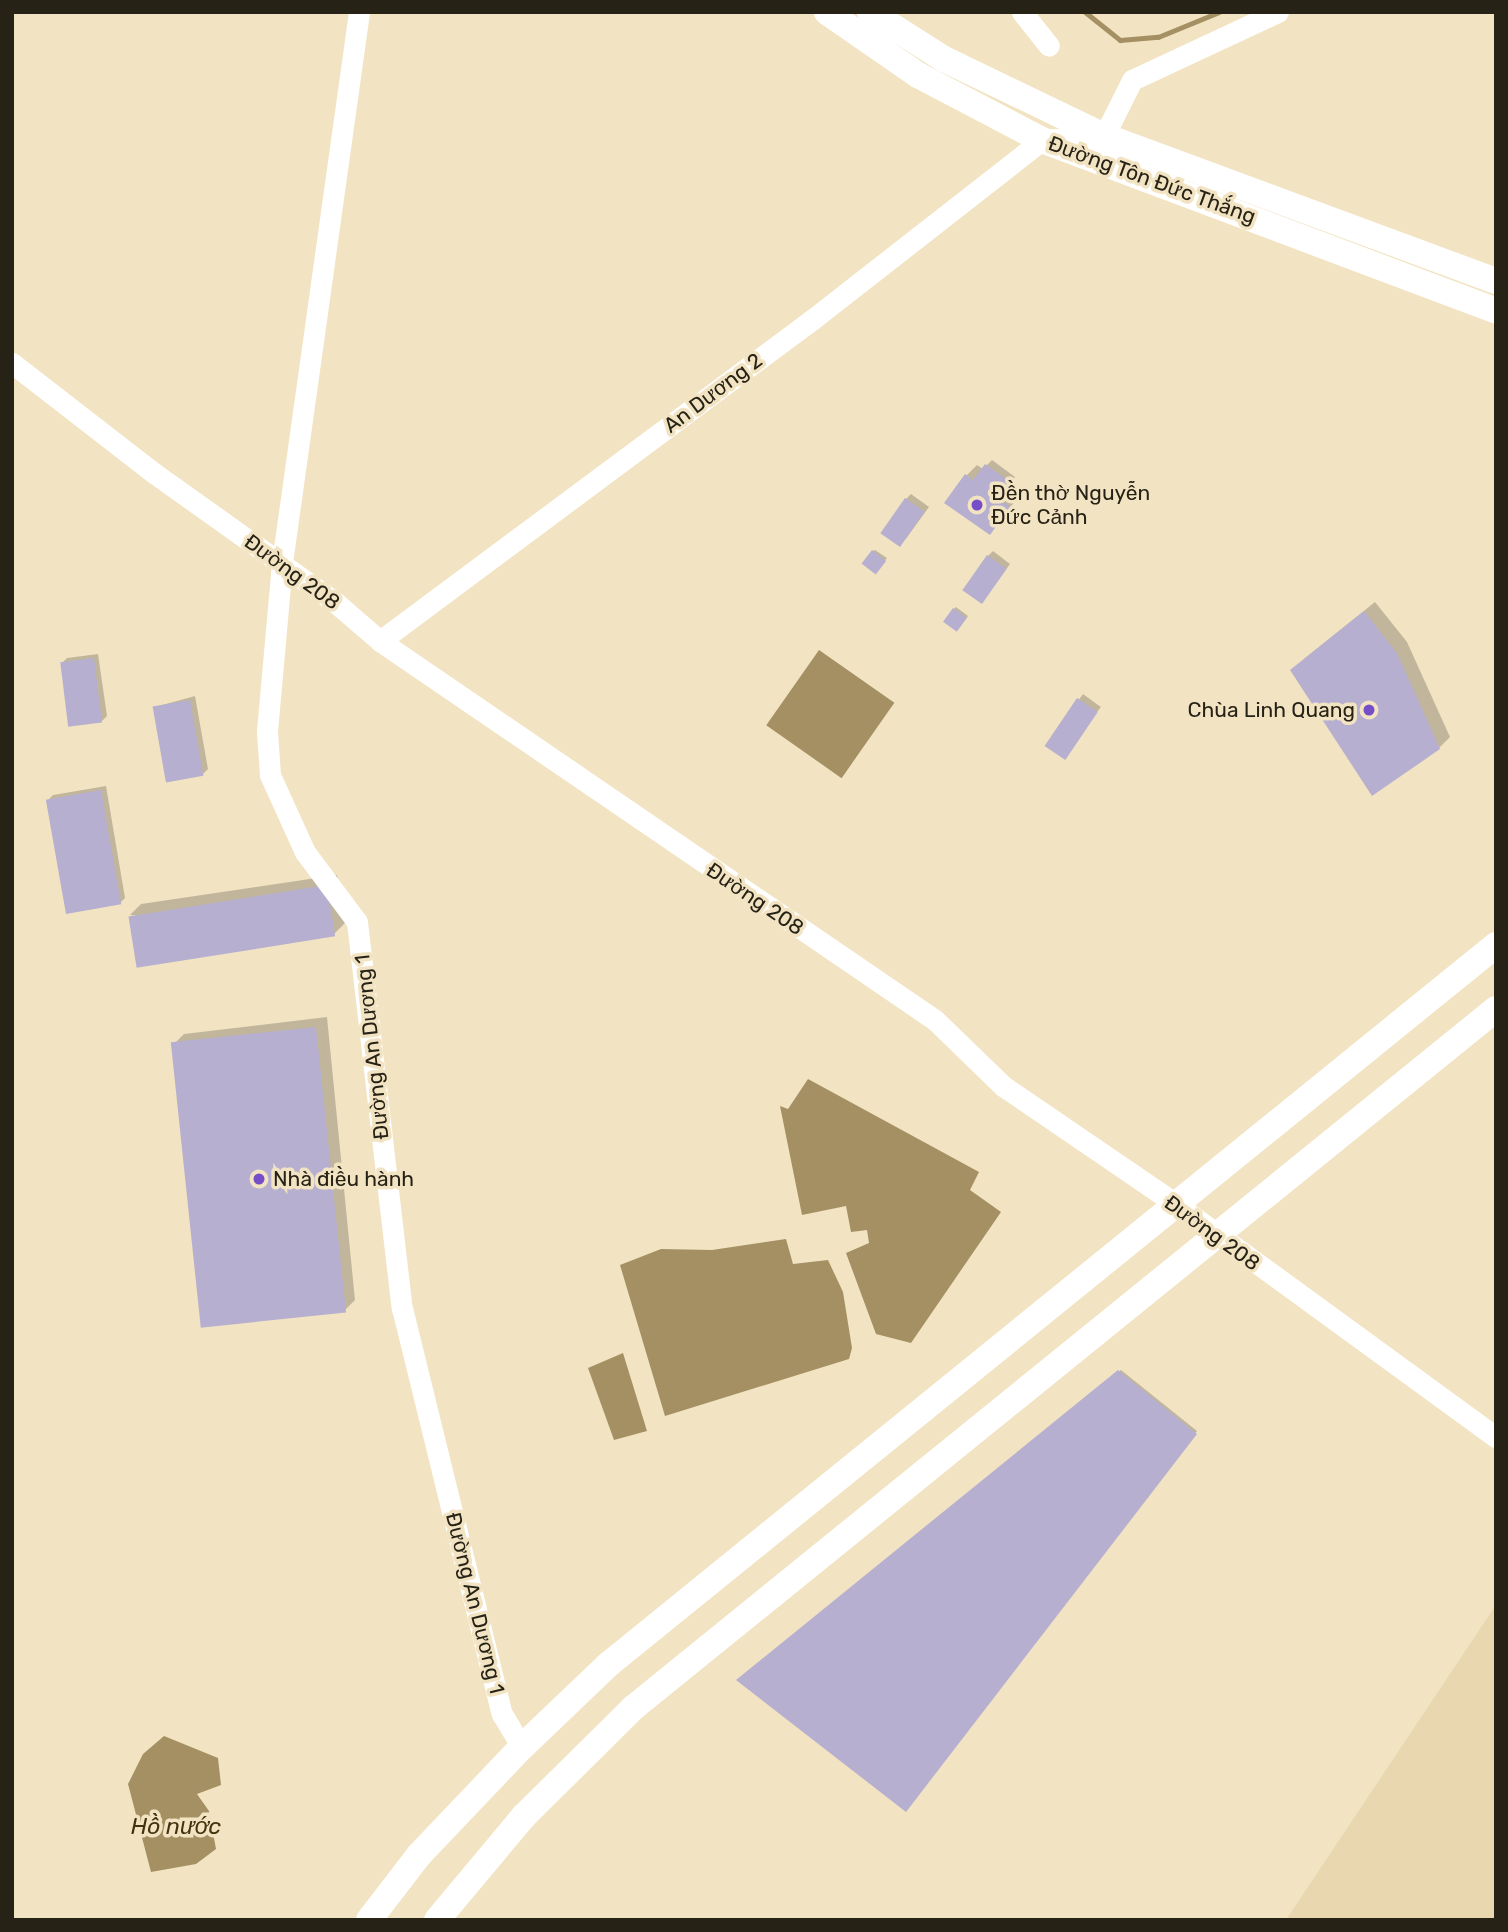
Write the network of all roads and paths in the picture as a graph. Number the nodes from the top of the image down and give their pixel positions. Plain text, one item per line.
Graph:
1 (359, 12) edge
2 (827, 12) edge
3 (870, 12) edge
4 (1022, 12) edge
5 (1278, 12) edge
6 (1049, 46) dead end
7 (1104, 136) junction
8 (1042, 140) junction
9 (1496, 281) edge
10 (1496, 311) edge
11 (12, 363) edge
12 (282, 563) junction
13 (380, 641) junction
14 (1496, 945) edge
15 (1496, 1009) edge
16 (1176, 1204) junction
17 (1219, 1236) junction
18 (1496, 1437) edge
19 (522, 1747) junction
20 (369, 1920) edge
21 (437, 1920) edge

1 - 12 street, Đường An Dương 1
2 - 8 main road, Đường Tôn Đức Thắng
3 - 7 main road, Đường Tôn Đức Thắng
4 - 6 street
5 - 7 street
7 - 8 street
7 - 9 main road, Đường Tôn Đức Thắng
8 - 10 main road, Đường Tôn Đức Thắng
8 - 13 street, An Dương 2
11 - 12 street, Đường 208
12 - 13 street, Đường 208
12 - 19 street, Đường An Dương 1
13 - 16 street, Đường 208
14 - 16 main road
15 - 17 main road
16 - 17 street, Đường 208
16 - 19 main road
17 - 18 street, Đường 208
17 - 21 main road
19 - 20 main road

